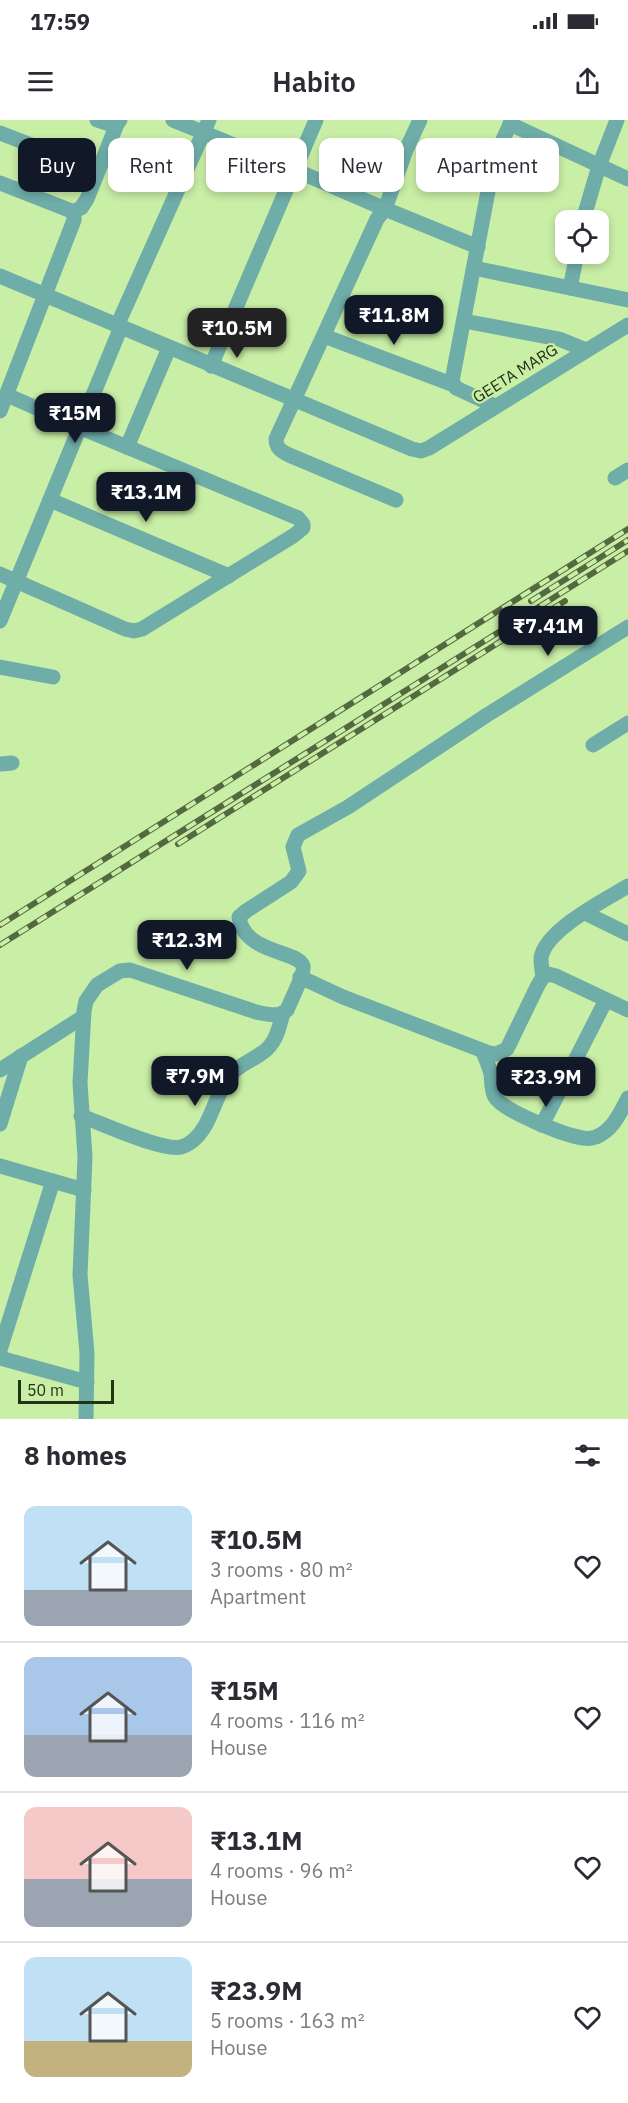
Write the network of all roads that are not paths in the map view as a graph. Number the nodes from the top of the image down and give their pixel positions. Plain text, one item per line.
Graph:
1 (97, 120) edge
2 (173, 120) edge
3 (316, 120) edge
4 (420, 120) edge
5 (617, 120) edge
6 (119, 122) edge
7 (511, 122) edge
8 (206, 126) edge
9 (0, 133) edge
10 (230, 138) edge
11 (307, 141) edge
12 (599, 166) junction
13 (98, 171) junction
14 (307, 175) edge
15 (628, 179) edge
16 (0, 183) edge
17 (286, 192) edge
18 (384, 210) junction
19 (586, 210) edge
20 (72, 212) junction
21 (478, 247) junction
22 (575, 264) edge
23 (474, 268) junction
24 (0, 276) edge
25 (570, 288) junction
26 (45, 294) junction
27 (628, 300) edge
28 (464, 321) junction
29 (628, 325) edge
30 (119, 327) junction
31 (324, 336) junction
32 (169, 348) junction
33 (586, 350) junction
34 (211, 366) junction
35 (453, 385) junction
36 (7, 395) junction
37 (294, 400) junction
38 (495, 406) junction
39 (0, 411) edge
40 (79, 427) junction
41 (127, 447) junction
42 (50, 500) junction
43 (396, 500) dead end
44 (0, 574) edge
45 (229, 576) junction
46 (17, 580) junction
47 (0, 621) edge
48 (626, 632) edge
49 (0, 667) edge
50 (52, 677) dead end
51 (628, 723) edge
52 (593, 745) dead end
53 (628, 886) edge
54 (585, 913) junction
55 (628, 934) edge
56 (300, 977) junction
57 (543, 977) junction
58 (606, 1000) junction
59 (628, 1010) edge
60 (283, 1013) junction
61 (83, 1017) junction
62 (483, 1052) junction
63 (21, 1056) junction
64 (0, 1070) edge
65 (628, 1098) edge
66 (81, 1116) junction
67 (0, 1124) edge
68 (542, 1125) junction
69 (0, 1166) edge
70 (53, 1181) junction
71 (84, 1190) junction
72 (0, 1350) edge
73 (0, 1358) edge
74 (87, 1382) junction
75 (86, 1419) edge

1 - 6 street
2 - 8 street
3 - 11 street
4 - 18 street
5 - 12 street
6 - 13 street
7 - 12 street
7 - 21 street
8 - 10 street
8 - 30 street
9 - 13 street
12 - 15 street
12 - 19 street
13 - 20 street
14 - 18 street
16 - 20 street
17 - 34 street
18 - 21 street
18 - 31 street
20 - 26 street
21 - 23 street
22 - 25 street
23 - 25 street
23 - 28 street
24 - 26 street
25 - 27 street
26 - 30 street
26 - 36 street
28 - 33 street
28 - 35 street
29 - 33 street, GEETA MARG
30 - 32 street
30 - 40 street
31 - 35 street
31 - 37 street
32 - 34 street
32 - 41 street
33 - 38 street, GEETA MARG
34 - 37 street
35 - 38 street
36 - 39 street
36 - 40 street
37 - 38 street, GEETA MARG
37 - 43 street
40 - 41 street
40 - 42 street
41 - 45 street
42 - 45 street
42 - 46 street
44 - 46 street
45 - 46 street
46 - 47 street
48 - 56 street
49 - 50 street
51 - 52 street
53 - 54 street
54 - 55 street
54 - 57 street
56 - 60 street
56 - 62 street
57 - 58 street
57 - 62 street
58 - 59 street
58 - 68 street
60 - 61 street
60 - 66 street
61 - 63 street
61 - 66 street
62 - 68 street
63 - 64 street
63 - 67 street
65 - 68 street
66 - 71 street
69 - 70 street
70 - 71 street
70 - 72 street
71 - 74 street
73 - 74 street
74 - 75 street

